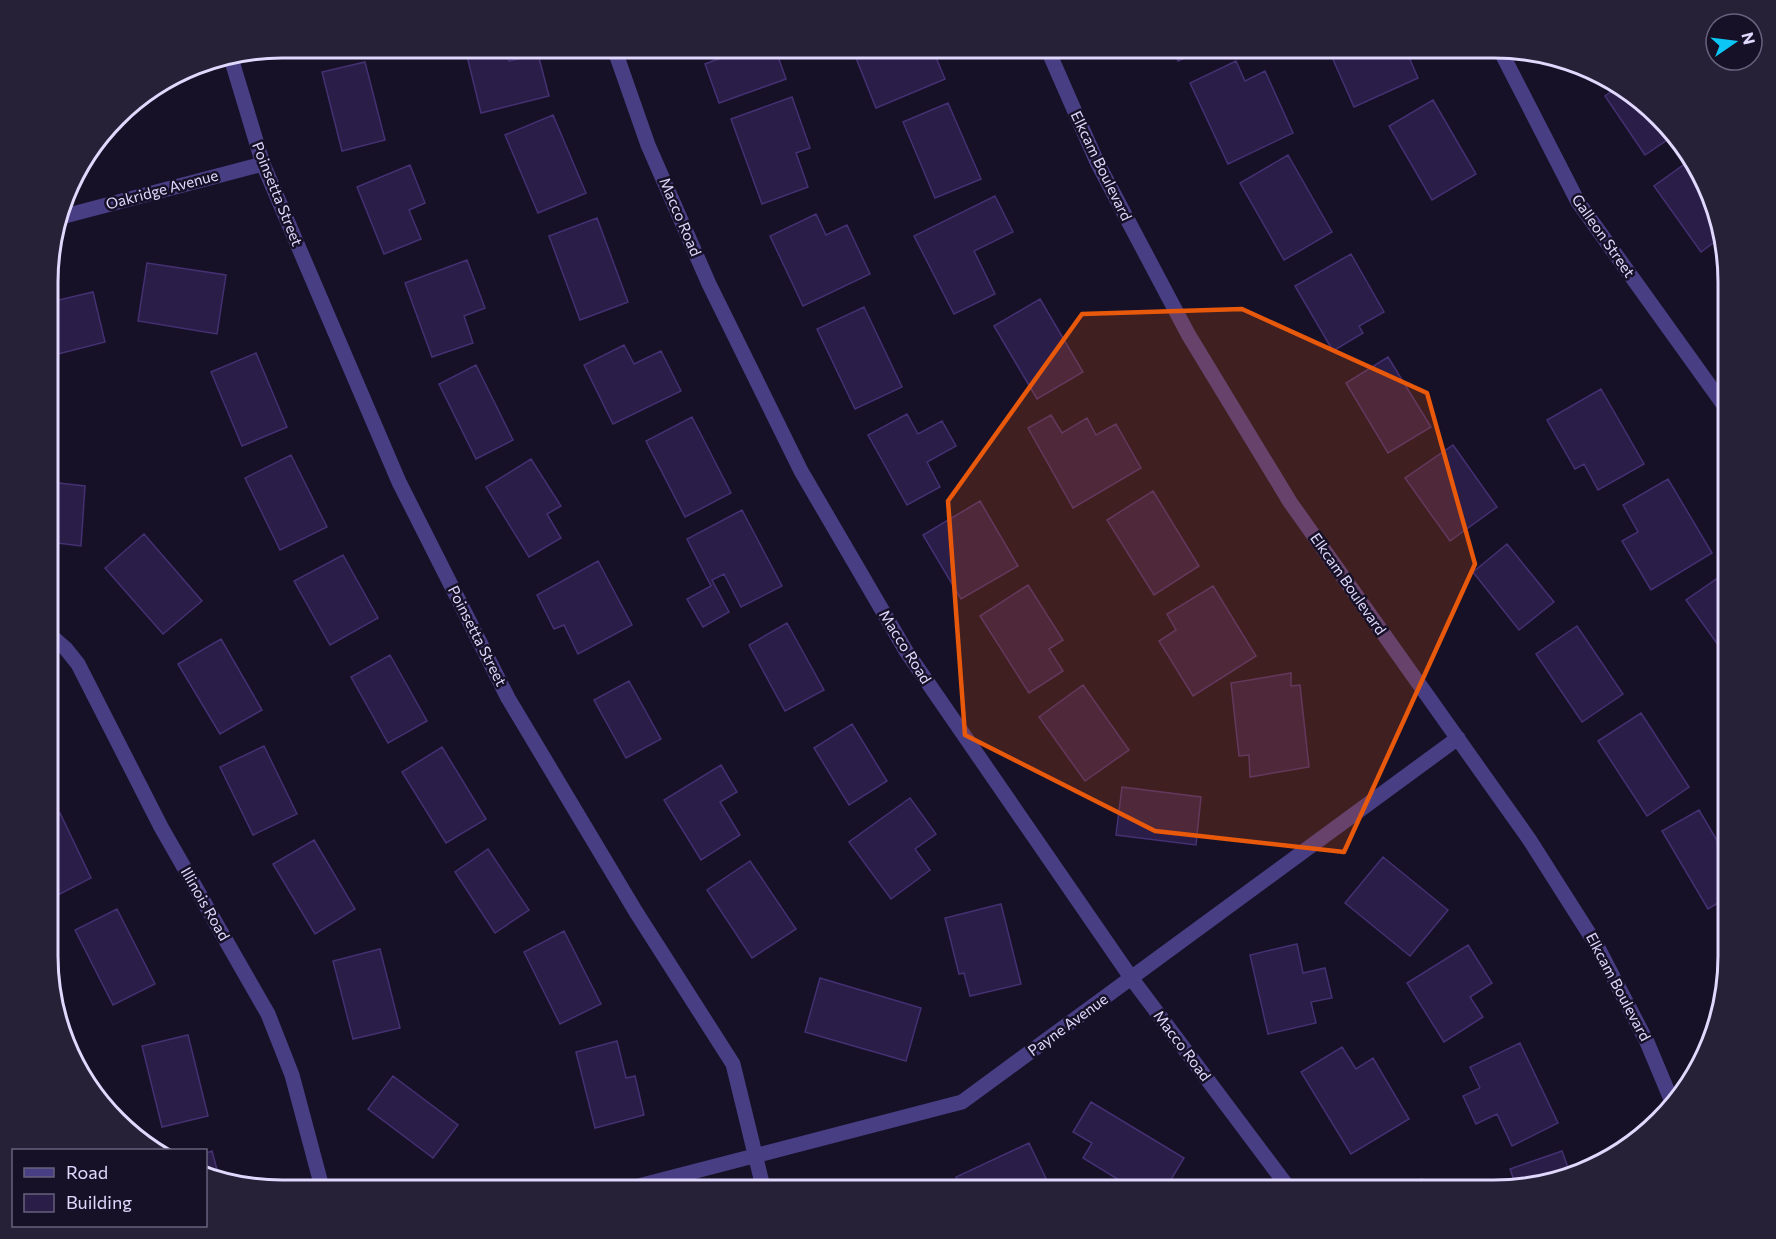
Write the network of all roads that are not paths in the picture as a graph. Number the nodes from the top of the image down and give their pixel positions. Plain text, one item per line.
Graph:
1 (618, 58) edge
2 (1051, 58) edge
3 (1504, 59) edge
4 (233, 64) edge
5 (263, 164) junction
6 (69, 214) edge
7 (1718, 397) edge
8 (58, 642) edge
9 (1458, 738) junction
10 (1132, 979) junction
11 (1669, 1095) edge
12 (755, 1156) junction
13 (320, 1180) edge
14 (662, 1180) edge
15 (761, 1180) edge
16 (1283, 1180) edge

1 - 10 street, Macco Road
2 - 9 street, Elkcam Boulevard
3 - 7 street, Galleon Street
4 - 5 street, Poinsetta Street
5 - 6 street, Oakridge Avenue
5 - 12 street, Poinsetta Street
8 - 13 street, Illinois Road
9 - 10 street, Payne Avenue
9 - 11 street, Elkcam Boulevard
10 - 12 street, Payne Avenue
10 - 16 street, Macco Road
12 - 14 street, Payne Avenue
12 - 15 street, Poinsetta Street

